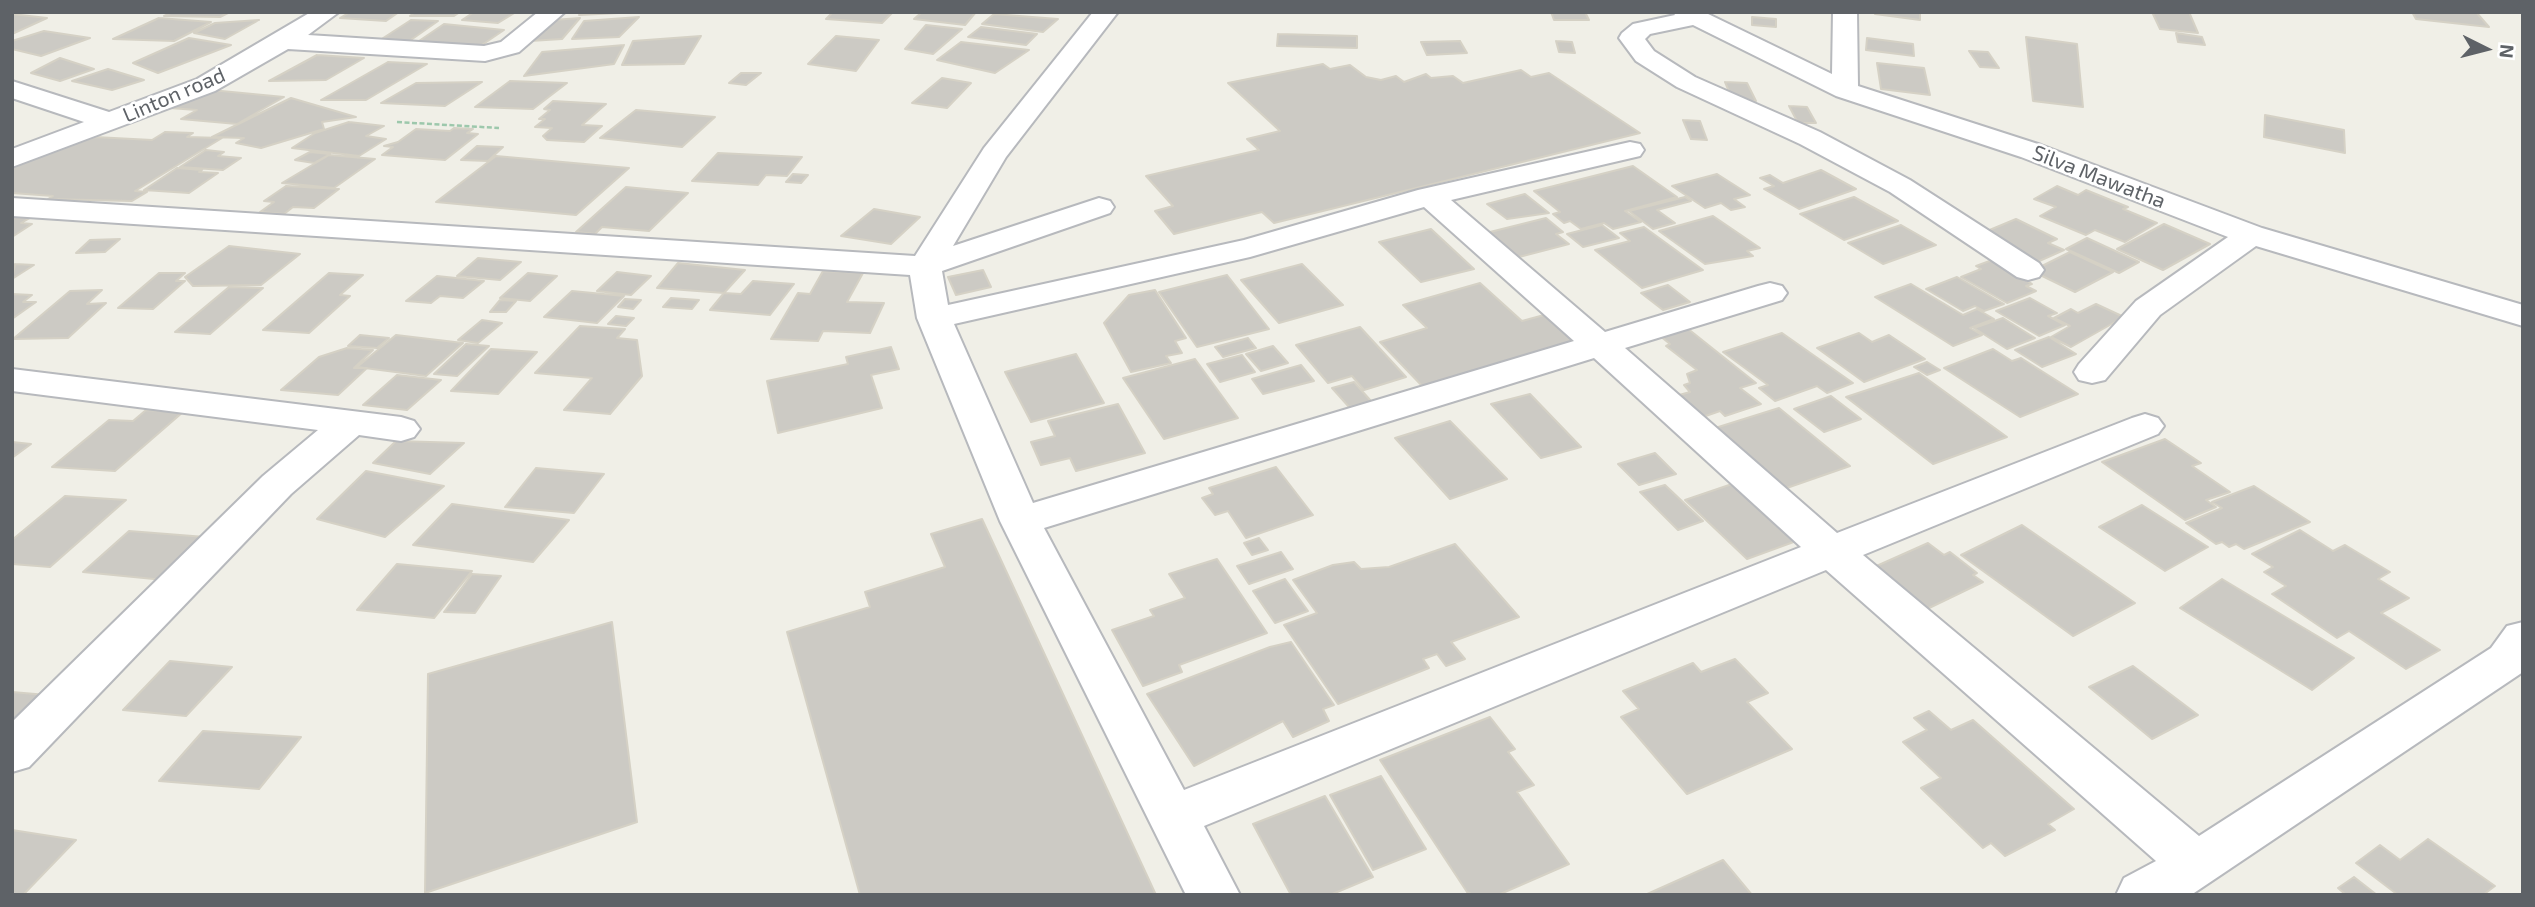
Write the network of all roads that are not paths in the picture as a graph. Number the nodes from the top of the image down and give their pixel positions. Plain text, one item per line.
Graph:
1 (327, 12) edge
2 (553, 12) edge
3 (1106, 12) edge
4 (1845, 12) edge
5 (1689, 15) edge
6 (284, 41) junction
7 (12, 89) edge
8 (1845, 90) junction
9 (111, 122) junction
10 (1630, 150) dead end
11 (12, 159) edge
12 (1429, 196) junction
13 (12, 207) edge
14 (1099, 207) dead end
15 (2251, 235) junction
16 (925, 266) junction
17 (2028, 270) dead end
18 (1770, 293) dead end
19 (2486, 307) junction
20 (2523, 316) edge
21 (934, 318) junction
22 (2523, 331) edge
23 (1598, 345) junction
24 (2092, 372) dead end
25 (12, 380) edge
26 (350, 423) junction
27 (2146, 426) dead end
28 (401, 429) dead end
29 (1020, 521) junction
30 (1833, 553) junction
31 (2523, 638) edge
32 (12, 753) edge
33 (1173, 816) junction
34 (2197, 865) junction
35 (1213, 895) edge
36 (2143, 895) edge

1 - 6 street, Linton road
2 - 6 street
3 - 16 street
4 - 8 street
5 - 8 street, Silva Mawatha
5 - 17 street
6 - 9 street, Linton road
7 - 9 street
8 - 15 street, Silva Mawatha
9 - 11 street, Linton road
10 - 12 street
12 - 21 street
12 - 23 street
13 - 16 street
14 - 16 street
15 - 19 street, Silva Mawatha
15 - 24 street
16 - 21 street
18 - 23 street
19 - 20 street, Silva Mawatha
19 - 22 street
21 - 29 street
23 - 29 street
23 - 30 street
25 - 26 street
26 - 28 street
26 - 32 street
27 - 30 street
29 - 33 street
30 - 33 street
30 - 34 street
31 - 34 street
33 - 35 street
34 - 36 street

